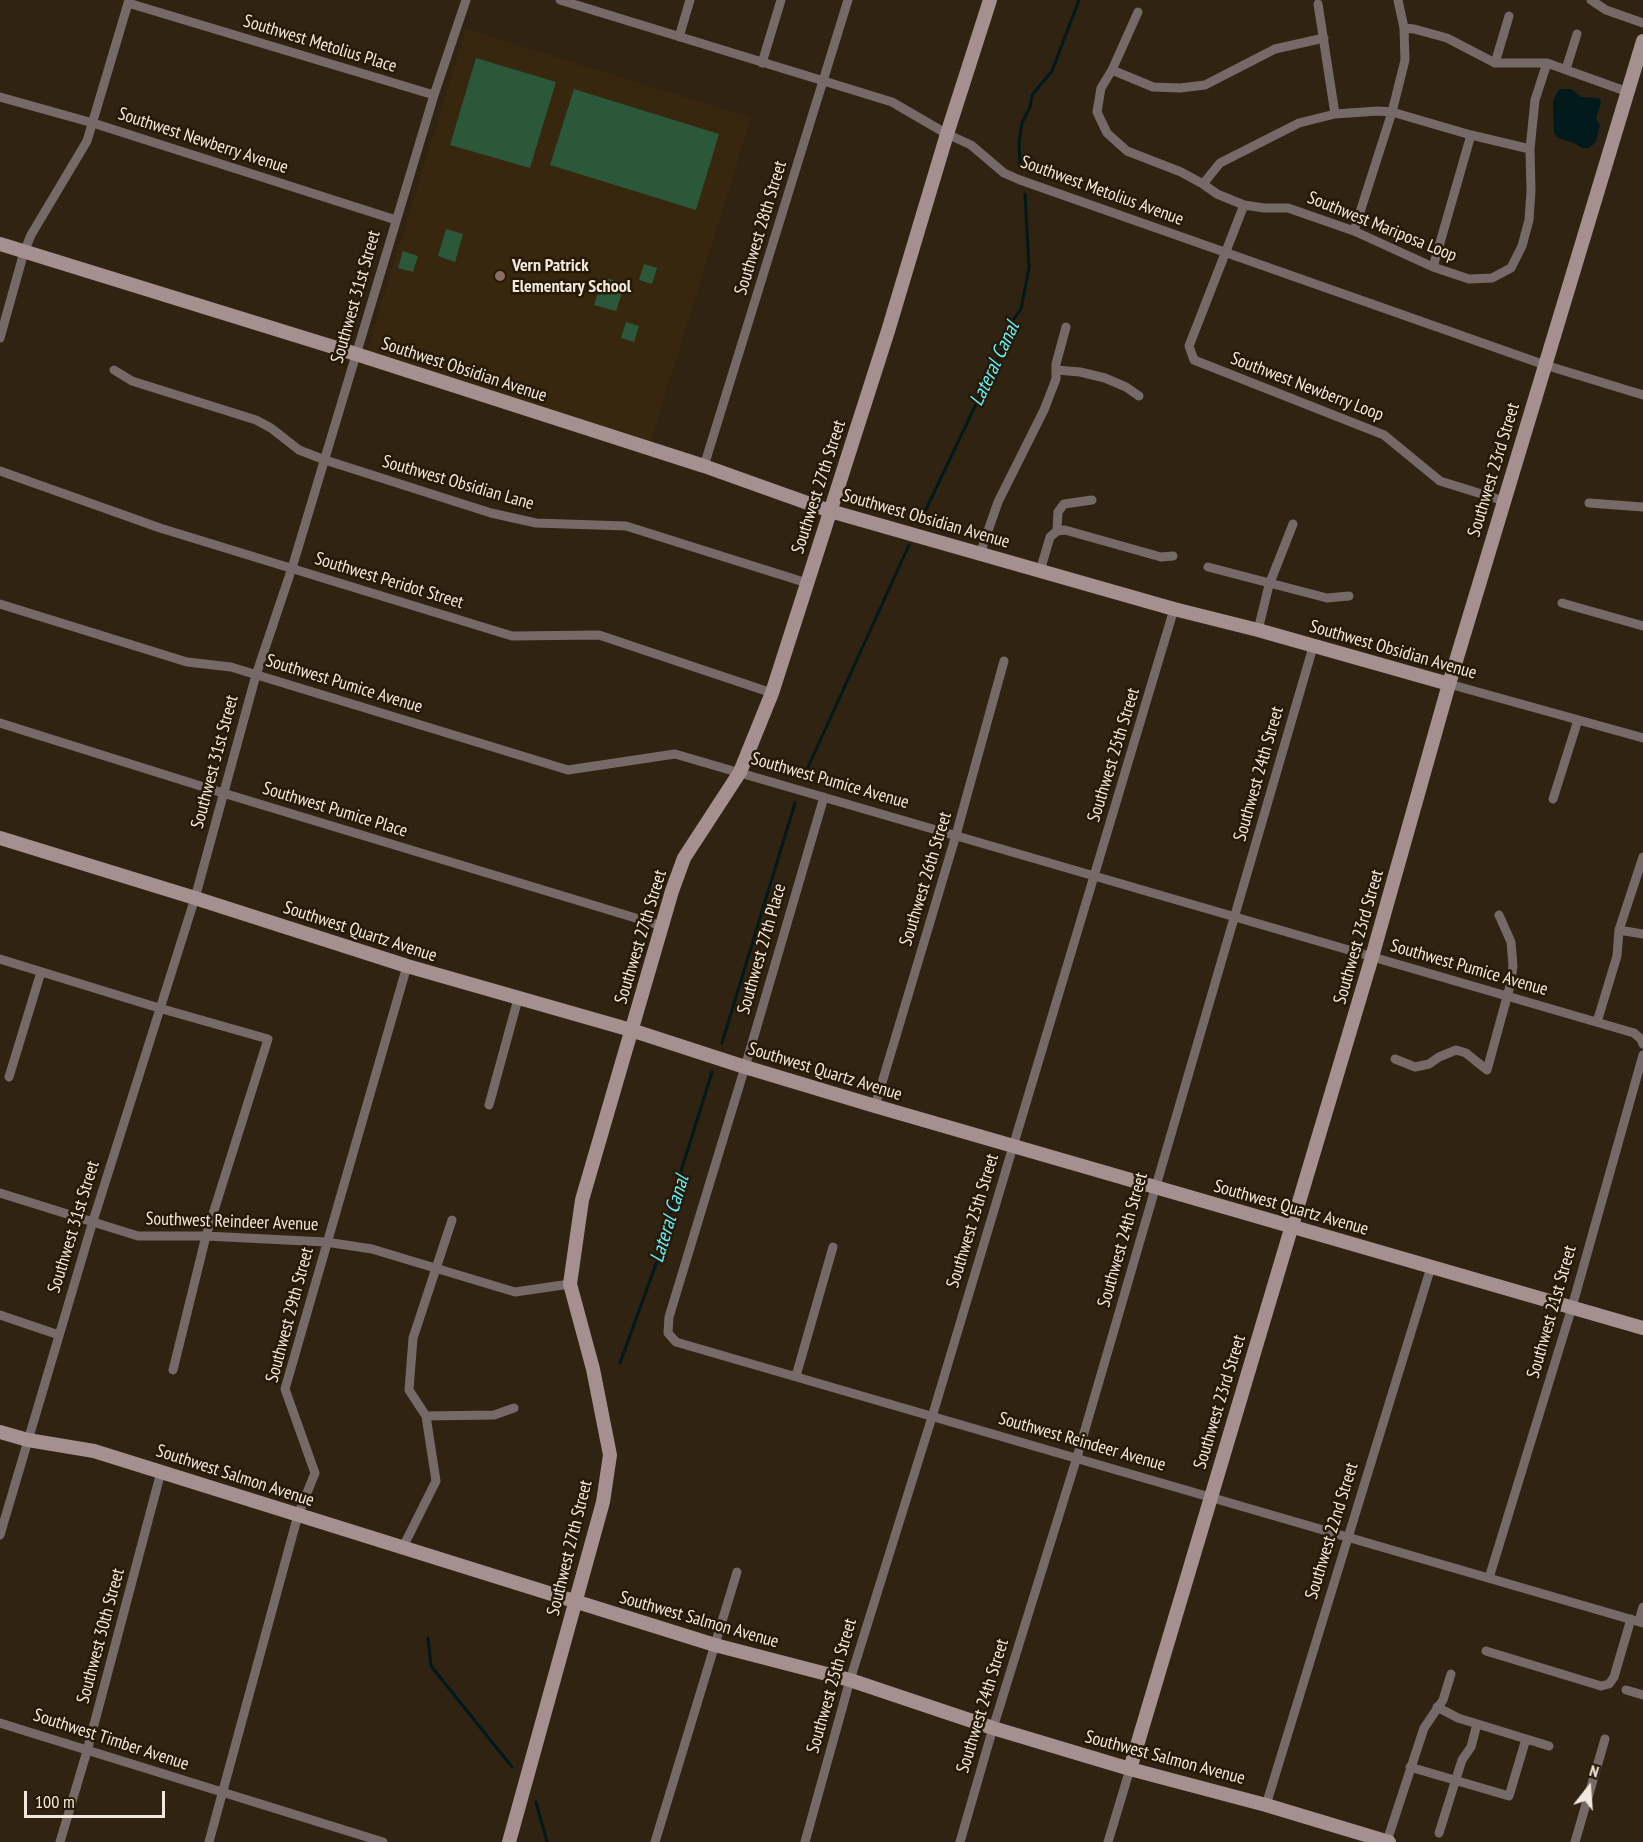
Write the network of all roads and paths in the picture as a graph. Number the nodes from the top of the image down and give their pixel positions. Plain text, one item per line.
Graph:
1 (466, 0) edge
2 (560, 0) edge
3 (690, 0) edge
4 (781, 0) edge
5 (848, 0) edge
6 (990, 0) edge
7 (1398, 0) edge
8 (1591, 0) edge
9 (128, 1) edge
10 (1318, 4) dead end
11 (1138, 12) dead end
12 (1509, 16) dead end
13 (1643, 23) edge
14 (1404, 28) junction
15 (1577, 34) dead end
16 (679, 37) junction
17 (1324, 38) junction
18 (1643, 41) edge
19 (762, 63) junction
20 (1495, 63) junction
21 (1547, 63) junction
22 (1566, 69) junction
23 (1112, 70) junction
24 (824, 82) junction
25 (1628, 92) junction
26 (434, 95) junction
27 (0, 97) edge
28 (1392, 112) junction
29 (1335, 114) junction
30 (93, 123) junction
31 (947, 134) junction
32 (1471, 135) junction
33 (1530, 149) junction
34 (1203, 184) junction
35 (1244, 205) junction
36 (396, 220) junction
37 (1354, 231) junction
38 (0, 244) edge
39 (24, 252) junction
40 (1226, 254) junction
41 (1433, 267) junction
42 (1066, 327) dead end
43 (0, 338) edge
44 (356, 354) junction
45 (1545, 365) junction
46 (114, 370) dead end
47 (1056, 370) junction
48 (1643, 395) edge
49 (1138, 396) dead end
50 (325, 460) junction
51 (704, 466) junction
52 (0, 471) edge
53 (1092, 500) dead end
54 (1503, 501) junction
55 (1589, 503) dead end
56 (1643, 507) edge
57 (830, 511) junction
58 (1293, 524) dead end
59 (1057, 531) junction
60 (981, 554) junction
61 (1173, 556) dead end
62 (1208, 567) dead end
63 (292, 568) junction
64 (1040, 571) junction
65 (807, 583) junction
66 (1269, 585) junction
67 (1349, 596) dead end
68 (1562, 603) dead end
69 (0, 604) edge
70 (1174, 609) junction
71 (1643, 626) edge
72 (1258, 630) junction
73 (1313, 646) junction
74 (1004, 661) dead end
75 (256, 675) junction
76 (1449, 684) junction
77 (772, 693) junction
78 (1578, 720) junction
79 (0, 723) edge
80 (1643, 738) edge
81 (740, 772) junction
82 (223, 793) junction
83 (824, 797) junction
84 (1553, 799) dead end
85 (956, 835) junction
86 (0, 838) edge
87 (1643, 857) edge
88 (1095, 876) junction
89 (195, 898) junction
90 (1499, 915) dead end
91 (1234, 917) junction
92 (662, 926) junction
93 (1619, 930) junction
94 (1643, 934) edge
95 (1372, 957) junction
96 (0, 959) edge
97 (407, 966) junction
98 (41, 972) junction
99 (1507, 996) junction
100 (518, 999) junction
101 (159, 1008) junction
102 (1597, 1022) junction
103 (631, 1030) junction
104 (1643, 1044) edge
105 (1643, 1055) edge
106 (1395, 1059) dead end
107 (745, 1067) junction
108 (9, 1077) dead end
109 (489, 1105) dead end
110 (875, 1106) junction
111 (1013, 1145) junction
112 (1156, 1187) junction
113 (0, 1193) edge
114 (452, 1220) dead end
115 (93, 1221) junction
116 (1292, 1227) junction
117 (206, 1236) junction
118 (326, 1242) junction
119 (833, 1247) dead end
120 (1431, 1267) junction
121 (435, 1268) junction
122 (570, 1284) junction
123 (1572, 1307) junction
124 (0, 1315) edge
125 (669, 1317) joint
126 (1643, 1328) edge
127 (59, 1335) junction
128 (173, 1370) dead end
129 (796, 1376) junction
130 (514, 1408) dead end
131 (426, 1416) junction
132 (932, 1417) junction
133 (0, 1432) edge
134 (28, 1440) junction
135 (1077, 1457) junction
136 (161, 1472) junction
137 (1210, 1497) junction
138 (298, 1515) junction
139 (0, 1535) edge
140 (1347, 1538) junction
141 (403, 1547) junction
142 (737, 1572) dead end
143 (1489, 1578) junction
144 (575, 1602) junction
145 (1643, 1607) edge
146 (1637, 1621) edge
147 (715, 1645) junction
148 (1486, 1651) dead end
149 (1451, 1674) dead end
150 (850, 1680) junction
151 (1626, 1690) dead end
152 (1643, 1695) edge
153 (1437, 1707) junction
154 (0, 1723) edge
155 (1477, 1724) junction
156 (993, 1728) junction
157 (1526, 1739) junction
158 (1605, 1739) dead end
159 (1549, 1746) dead end
160 (87, 1751) junction
161 (1410, 1767) junction
162 (1130, 1769) junction
163 (1457, 1780) junction
164 (223, 1793) junction
165 (1266, 1805) junction
166 (1439, 1833) dead end
167 (60, 1842) edge
168 (209, 1842) edge
169 (383, 1842) edge
170 (509, 1842) edge
171 (655, 1842) edge
172 (805, 1842) edge
173 (960, 1842) edge
174 (1108, 1842) edge
175 (1388, 1842) edge
176 (1575, 1842) edge

1 - 26 street, Southwest 31st Street
2 - 16 street, Southwest Metolius Avenue
3 - 16 street
4 - 19 street
5 - 24 street, Southwest 28th Street
6 - 31 street, Southwest 27th Street
7 - 14 street
8 - 13 street
9 - 26 street, Southwest Metolius Place
9 - 30 street
10 - 17 street
11 - 23 street, Southwest Mariposa Loop
12 - 20 street
14 - 20 street
14 - 28 street
15 - 22 street
16 - 19 street, Southwest Metolius Avenue
17 - 23 street
17 - 29 street
18 - 25 street, Southwest 23rd Street
19 - 24 street, Southwest Metolius Avenue
20 - 21 street
21 - 22 street
21 - 33 street, Southwest Mariposa Loop
22 - 25 street
23 - 34 street, Southwest Mariposa Loop
24 - 31 street, Southwest Metolius Avenue
24 - 51 street, Southwest 28th Street
25 - 45 street, Southwest 23rd Street
26 - 36 street, Southwest 31st Street
27 - 30 street, Southwest Newberry Avenue
28 - 29 street
28 - 32 street
28 - 37 street
29 - 34 street
30 - 36 street, Southwest Newberry Avenue
30 - 39 street
31 - 40 street, Southwest Metolius Avenue
31 - 57 street, Southwest 27th Street
32 - 33 street
32 - 41 street
33 - 41 street, Southwest Mariposa Loop
34 - 35 street, Southwest Mariposa Loop
35 - 37 street, Southwest Mariposa Loop
35 - 40 street
36 - 44 street, Southwest 31st Street
37 - 41 street, Southwest Mariposa Loop
38 - 39 street, Southwest Obsidian Avenue
39 - 43 street
39 - 44 street, Southwest Obsidian Avenue
40 - 45 street, Southwest Metolius Avenue
40 - 54 street, Southwest Newberry Loop
42 - 47 street
44 - 50 street, Southwest 31st Street
44 - 51 street, Southwest Obsidian Avenue
45 - 48 street, Southwest Metolius Avenue
45 - 54 street, Southwest 23rd Street
46 - 50 street, Southwest Obsidian Lane
47 - 49 street
47 - 60 street
50 - 63 street, Southwest 31st Street
50 - 65 street, Southwest Obsidian Lane
51 - 57 street, Southwest Obsidian Avenue
52 - 63 street, Southwest Peridot Street
53 - 59 street
54 - 76 street, Southwest 23rd Street
55 - 56 street
57 - 60 street, Southwest Obsidian Avenue
57 - 65 street, Southwest 27th Street
58 - 66 street
59 - 61 street
59 - 64 street
60 - 64 street, Southwest Obsidian Avenue
62 - 66 street
63 - 75 street, Southwest 31st Street
63 - 77 street, Southwest Peridot Street
64 - 70 street, Southwest Obsidian Avenue
65 - 77 street, Southwest 27th Street
66 - 67 street
66 - 72 street
68 - 71 street
69 - 75 street, Southwest Pumice Avenue
70 - 72 street, Southwest Obsidian Avenue
70 - 88 street, Southwest 25th Street
72 - 73 street, Southwest Obsidian Avenue
73 - 76 street, Southwest Obsidian Avenue
73 - 91 street, Southwest 24th Street
74 - 85 street, Southwest 26th Street
75 - 81 street, Southwest Pumice Avenue
75 - 82 street, Southwest 31st Street
76 - 78 street, Southwest Obsidian Avenue
76 - 95 street, Southwest 23rd Street
77 - 81 street, Southwest 27th Street
78 - 80 street, Southwest Obsidian Avenue
78 - 84 street
79 - 82 street, Southwest Pumice Place
81 - 83 street, Southwest Pumice Avenue
81 - 92 street, Southwest 27th Street
82 - 89 street, Southwest 31st Street
82 - 92 street, Southwest Pumice Place
83 - 85 street, Southwest Pumice Avenue
83 - 107 street, Southwest 27th Place
85 - 88 street, Southwest Pumice Avenue
85 - 110 street, Southwest 26th Street
86 - 89 street, Southwest Quartz Avenue
87 - 93 street
88 - 91 street, Southwest Pumice Avenue
88 - 111 street, Southwest 25th Street
89 - 97 street, Southwest Quartz Avenue
89 - 101 street, Southwest 31st Street
90 - 99 street
91 - 95 street, Southwest Pumice Avenue
91 - 112 street, Southwest 24th Street
92 - 103 street, Southwest 27th Street
93 - 94 street
93 - 102 street
95 - 99 street, Southwest Pumice Avenue
95 - 116 street, Southwest 23rd Street
96 - 98 street
97 - 100 street, Southwest Quartz Avenue
97 - 118 street, Southwest 29th Street
98 - 101 street
98 - 108 street
99 - 102 street, Southwest Pumice Avenue
99 - 106 street
100 - 103 street, Southwest Quartz Avenue
100 - 109 street
101 - 115 street, Southwest 31st Street
101 - 117 street
102 - 104 street, Southwest Pumice Avenue
103 - 107 street, Southwest Quartz Avenue
103 - 122 street, Southwest 27th Street
105 - 123 street, Southwest 21st Street
107 - 110 street, Southwest Quartz Avenue
107 - 125 street, Southwest 27th Place
110 - 111 street, Southwest Quartz Avenue
111 - 112 street, Southwest Quartz Avenue
111 - 132 street, Southwest 25th Street
112 - 116 street, Southwest Quartz Avenue
112 - 135 street, Southwest 24th Street
113 - 115 street, Southwest Reindeer Avenue
114 - 121 street
115 - 117 street, Southwest Reindeer Avenue
115 - 127 street, Southwest 31st Street
116 - 120 street, Southwest Quartz Avenue
116 - 137 street, Southwest 23rd Street
117 - 118 street, Southwest Reindeer Avenue
117 - 128 street
118 - 121 street, Southwest Reindeer Avenue
118 - 138 street, Southwest 29th Street
119 - 129 street
120 - 123 street, Southwest Quartz Avenue
120 - 140 street, Southwest 22nd Street
121 - 122 street, Southwest Reindeer Avenue
121 - 131 street
122 - 144 street, Southwest 27th Street
123 - 126 street, Southwest Quartz Avenue
123 - 143 street, Southwest 21st Street
124 - 127 street
125 - 129 street, Southwest Reindeer Avenue
127 - 134 street, Southwest 31st Street
129 - 132 street, Southwest Reindeer Avenue
130 - 131 street
131 - 141 street
132 - 135 street, Southwest Reindeer Avenue
132 - 150 street, Southwest 25th Street
133 - 134 street, Southwest Salmon Avenue
134 - 136 street, Southwest Salmon Avenue
134 - 139 street, Southwest 31st Street
135 - 137 street, Southwest Reindeer Avenue
135 - 156 street, Southwest 24th Street
136 - 138 street, Southwest Salmon Avenue
136 - 160 street, Southwest 30th Street
137 - 140 street, Southwest Reindeer Avenue
137 - 162 street, Southwest 23rd Street
138 - 141 street, Southwest Salmon Avenue
138 - 164 street, Southwest 29th Street
140 - 143 street, Southwest Reindeer Avenue
140 - 165 street, Southwest 22nd Street
141 - 144 street, Southwest Salmon Avenue
142 - 147 street
143 - 146 street, Southwest Reindeer Avenue
144 - 147 street, Southwest Salmon Avenue
144 - 170 street, Southwest 27th Street
145 - 146 street
146 - 148 street
147 - 150 street, Southwest Salmon Avenue
147 - 171 street
149 - 153 street
150 - 156 street, Southwest Salmon Avenue
150 - 172 street, Southwest 25th Street
151 - 152 street
153 - 155 street
153 - 161 street
154 - 160 street, Southwest Timber Avenue
155 - 157 street
155 - 163 street
156 - 162 street, Southwest Salmon Avenue
156 - 173 street, Southwest 24th Street
157 - 159 street
157 - 163 street
158 - 176 street
160 - 164 street, Southwest Timber Avenue
160 - 167 street, Southwest 30th Street
161 - 163 street
161 - 175 street
162 - 165 street, Southwest Salmon Avenue
162 - 174 street, Southwest 23rd Street
163 - 166 street
164 - 168 street, Southwest 29th Street
164 - 169 street, Southwest Timber Avenue
165 - 175 street, Southwest Salmon Avenue

